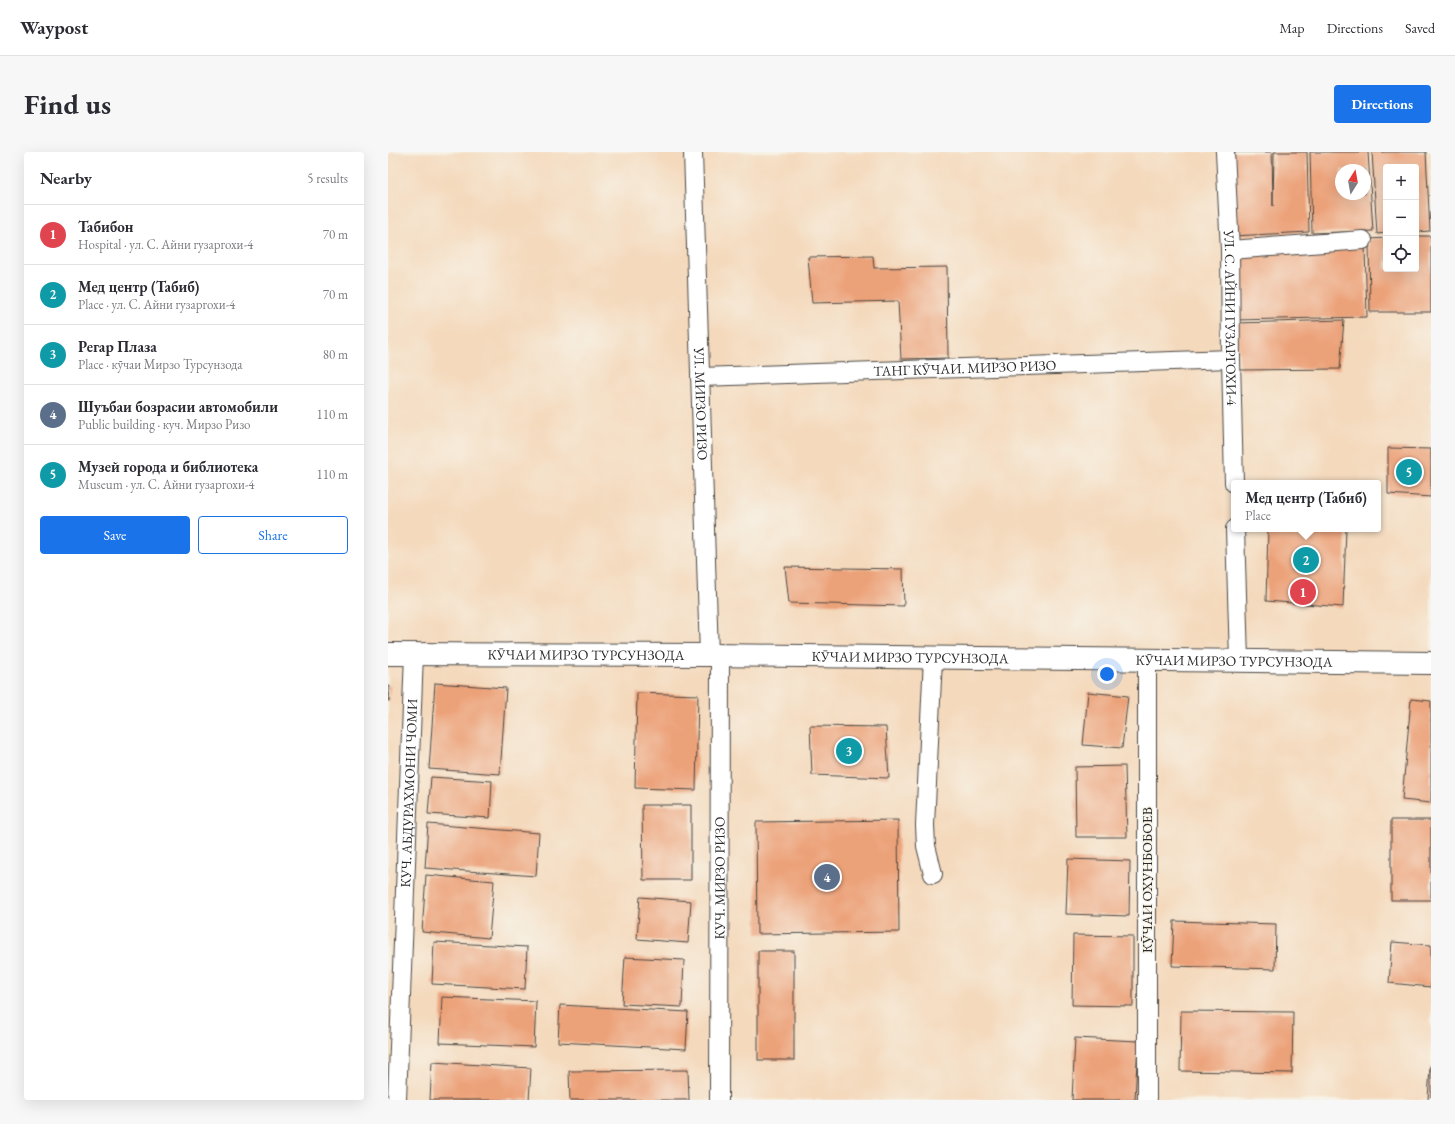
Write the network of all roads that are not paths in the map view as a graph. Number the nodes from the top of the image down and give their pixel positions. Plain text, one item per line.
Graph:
1 (693, 152) edge
2 (1225, 152) edge
3 (1363, 240) dead end
4 (1230, 250) junction
5 (1231, 359) junction
6 (700, 376) junction
7 (1234, 480) edge
8 (1235, 532) edge
9 (388, 654) edge
10 (414, 654) junction
11 (714, 655) junction
12 (933, 658) junction
13 (1147, 660) junction
14 (1239, 660) junction
15 (1431, 663) edge
16 (933, 874) dead end
17 (397, 1100) edge
18 (719, 1100) edge
19 (1147, 1100) edge

1 - 6 street, УЛ. МИРЗО РИЗО
2 - 4 street, УЛ. С. АЙНИ ГУЗАРГОХИ-4
3 - 4 street
4 - 5 street, УЛ. С. АЙНИ ГУЗАРГОХИ-4
5 - 6 street, ТАНГ КӮЧАИ. МИРЗО РИЗО
5 - 7 street, УЛ. С. АЙНИ ГУЗАРГОХИ-4
6 - 11 street, УЛ. МИРЗО РИЗО
8 - 14 street
9 - 10 main road, КӮЧАИ МИРЗО ТУРСУНЗОДА
10 - 11 main road, КӮЧАИ МИРЗО ТУРСУНЗОДА
10 - 17 street, КУЧ. АБДУРАХМОНИ ЧОМИ
11 - 12 main road, КӮЧАИ МИРЗО ТУРСУНЗОДА
11 - 18 street, КУЧ. МИРЗО РИЗО
12 - 13 main road, КӮЧАИ МИРЗО ТУРСУНЗОДА
12 - 16 street
13 - 14 main road, КӮЧАИ МИРЗО ТУРСУНЗОДА
13 - 19 street, КӮЧАИ ОХУНБОБОЕВ
14 - 15 main road, КӮЧАИ МИРЗО ТУРСУНЗОДА

